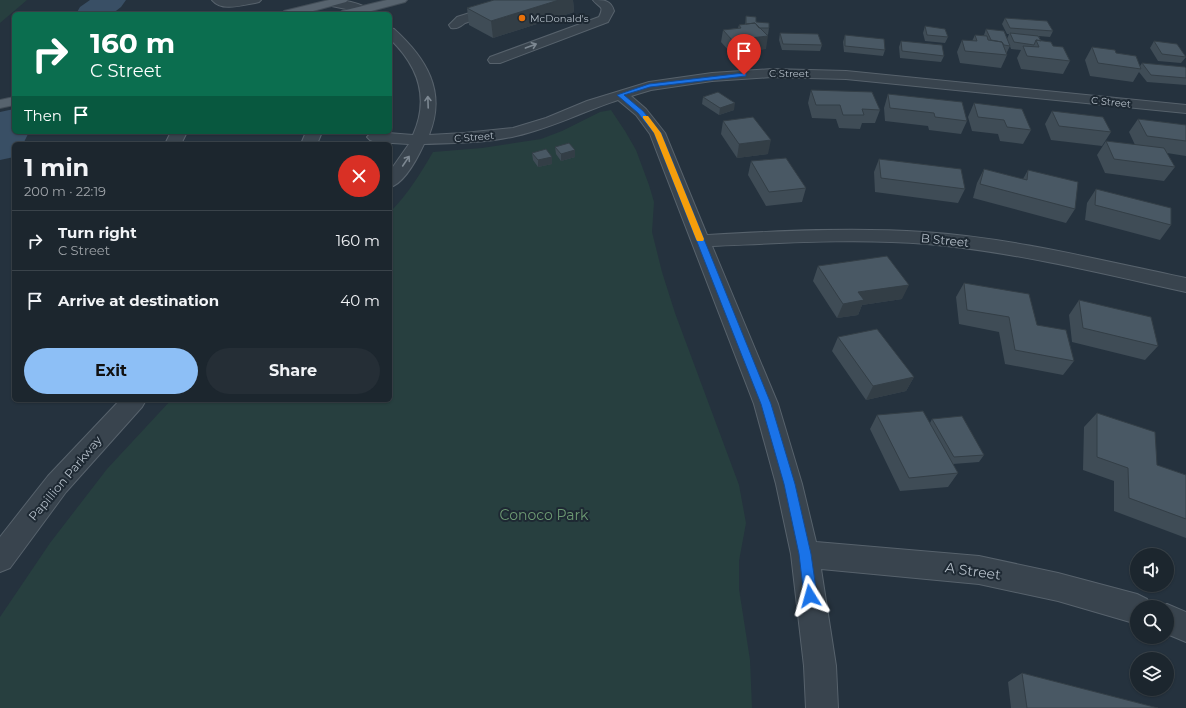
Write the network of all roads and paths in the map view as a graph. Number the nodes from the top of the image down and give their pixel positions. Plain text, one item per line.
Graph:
1 (218, 0) edge
2 (255, 0) edge
3 (401, 0) edge
4 (523, 0) edge
5 (599, 0) edge
6 (334, 1) edge
7 (295, 12) edge
8 (323, 12) edge
9 (364, 12) edge
10 (455, 25) dead end
11 (392, 34) edge
12 (495, 60) dead end
13 (620, 95) junction
14 (12, 101) edge
15 (0, 104) edge
16 (1186, 109) edge
17 (374, 138) edge
18 (420, 140) junction
19 (392, 179) edge
20 (701, 241) junction
21 (1186, 285) edge
22 (132, 402) edge
23 (805, 554) junction
24 (0, 559) edge
25 (1130, 608) edge
26 (1174, 622) edge
27 (1186, 627) edge
28 (822, 708) edge

1 - 2 street
3 - 9 main road
4 - 10 street
12 -> 5 street
6 - 7 main road
6 - 8 street
6 - 9 street
18 -> 11 street
13 - 16 street, C Street
13 - 18 street, C Street
13 - 20 street
14 - 15 main road
17 - 18 street, C Street
19 -> 18 street
20 - 21 street, B Street
20 - 23 street
22 - 24 street, Papillion Parkway
23 - 25 street, A Street
23 - 28 street
26 - 27 street

